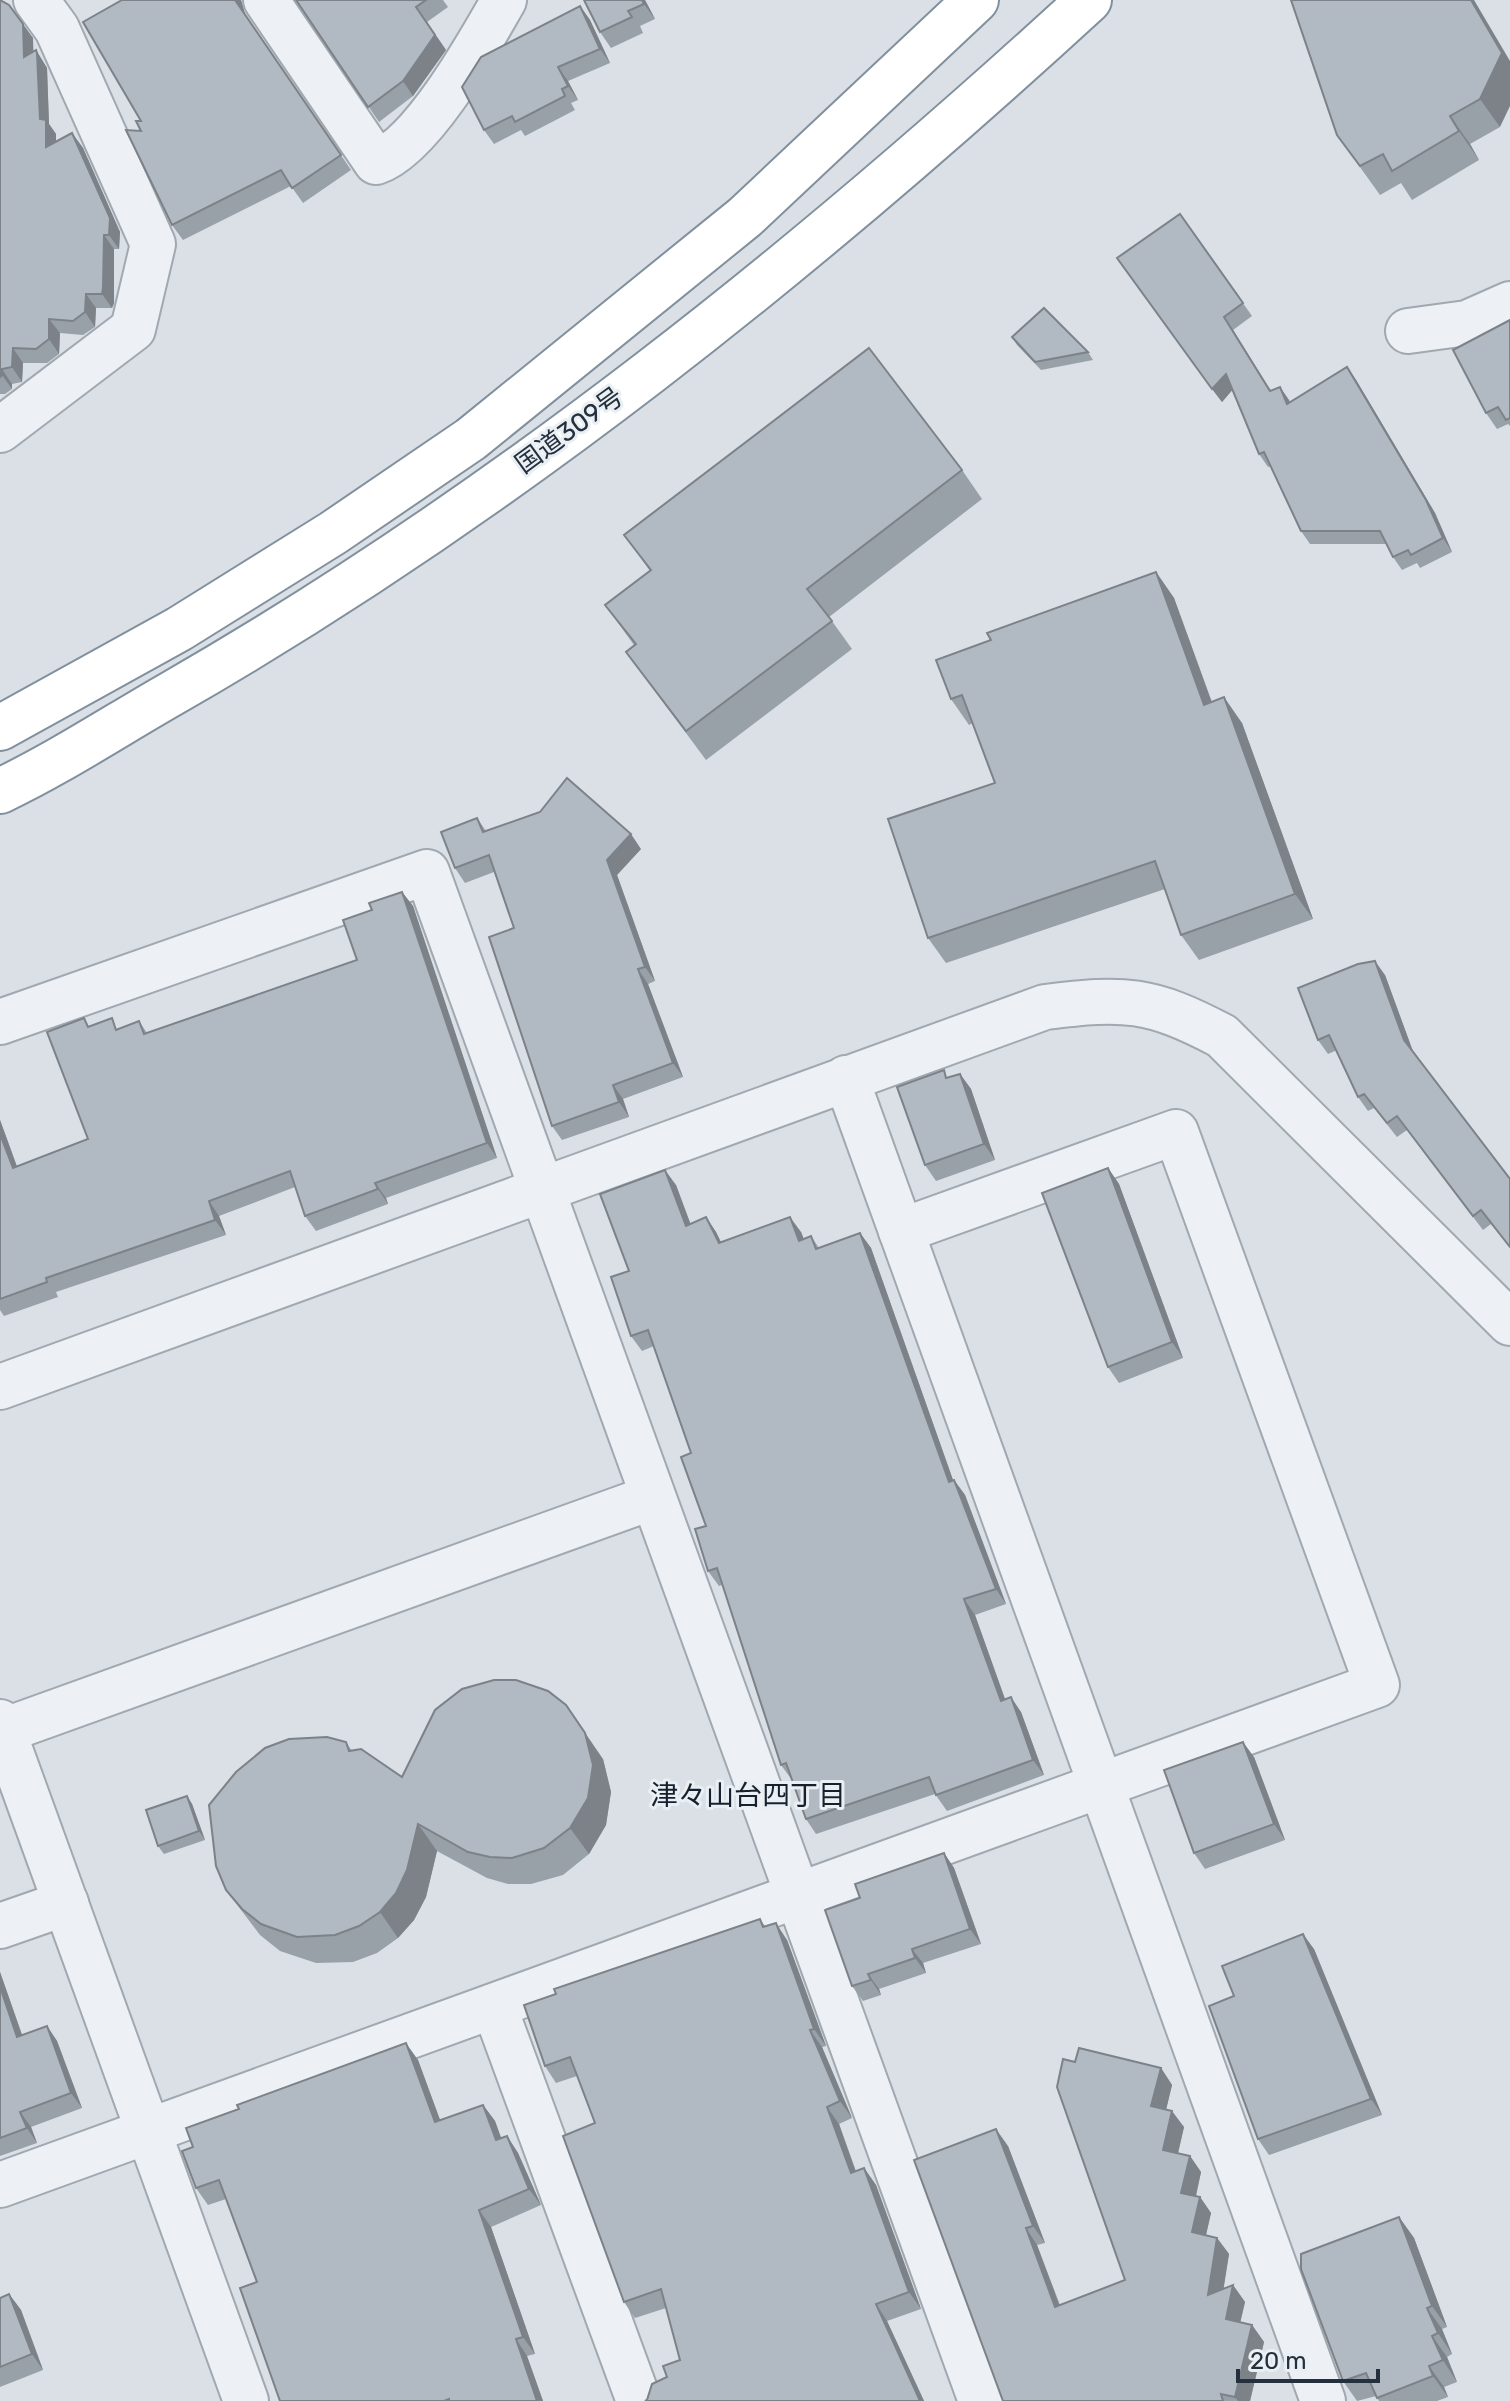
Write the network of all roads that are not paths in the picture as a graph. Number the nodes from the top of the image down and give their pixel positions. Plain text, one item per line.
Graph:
1 (36, 0) edge
2 (266, 0) edge
3 (504, 0) edge
4 (976, 0) edge
5 (1089, 0) edge
6 (1510, 304) edge
7 (1408, 331) dead end
8 (0, 430) edge
9 (0, 728) edge
10 (0, 791) edge
11 (0, 1022) edge
12 (846, 1078) junction
13 (542, 1190) junction
14 (901, 1231) junction
15 (1510, 1323) edge
16 (0, 1387) edge
17 (653, 1497) junction
18 (1, 1729) edge
19 (1100, 1788) junction
20 (798, 1897) junction
21 (66, 1903) junction
22 (0, 1926) edge
23 (494, 2006) junction
24 (148, 2131) junction
25 (0, 2185) edge
26 (246, 2401) edge
27 (639, 2401) edge
28 (981, 2401) edge
29 (1323, 2401) edge

1 - 8 street
2 - 3 street
4 - 9 highway, 国道309号
5 - 10 highway, 国道309号
6 - 7 street
11 - 13 street
12 - 13 street
12 - 14 street
12 - 15 street
13 - 16 street
13 - 17 street
14 - 19 street
14 - 19 street
17 - 18 street
17 - 20 street
18 - 21 street
19 - 20 street
19 - 29 street
20 - 23 street
20 - 28 street
21 - 22 street
21 - 24 street
23 - 24 street
23 - 27 street
24 - 25 street
24 - 26 street

